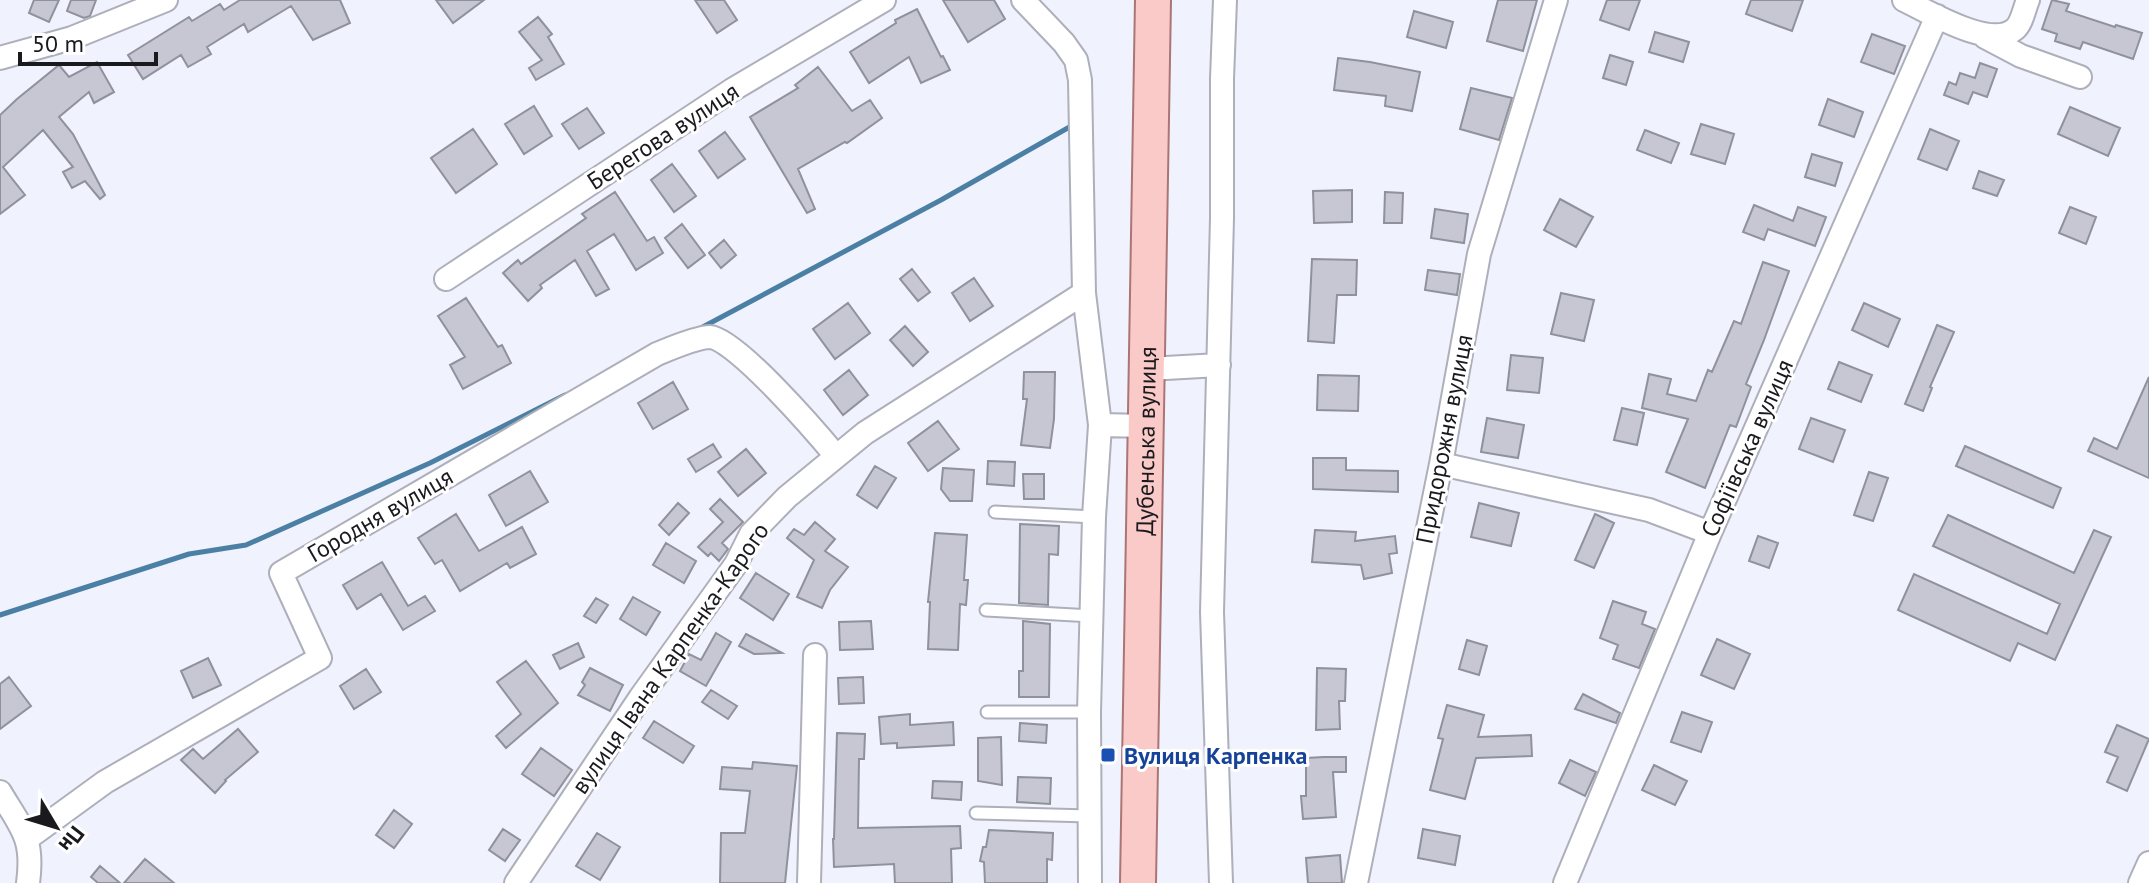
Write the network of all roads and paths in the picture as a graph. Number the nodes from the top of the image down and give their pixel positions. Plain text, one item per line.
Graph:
1 (166, 0) edge
2 (884, 0) edge
3 (1023, 0) edge
4 (1153, 0) edge
5 (1225, 0) edge
6 (1556, 0) edge
7 (1904, 0) edge
8 (2028, 0) edge
9 (1937, 16) junction
10 (1981, 35) junction
11 (0, 58) edge
12 (2080, 77) dead end
13 (446, 279) dead end
14 (1084, 293) junction
15 (1219, 365) junction
16 (1148, 369) junction
17 (1100, 425) junction
18 (1147, 426) junction
19 (836, 456) junction
20 (1441, 464) junction
21 (995, 512) dead end
22 (1094, 517) junction
23 (1710, 533) junction
24 (986, 610) dead end
25 (1093, 617) junction
26 (815, 655) dead end
27 (987, 712) dead end
28 (1089, 712) junction
29 (0, 792) edge
30 (976, 813) dead end
31 (1089, 816) junction
32 (28, 838) junction
33 (2149, 863) edge
34 (28, 883) edge
35 (516, 883) edge
36 (809, 883) edge
37 (1090, 883) edge
38 (1138, 883) edge
39 (1221, 883) edge
40 (1356, 883) edge
41 (1565, 883) edge
42 (2140, 883) edge

1 - 11 street
2 - 13 street, Берегова вулиця
3 - 14 street
4 - 16 main road, Дубенська вулиця
5 - 15 street
6 - 20 street, Придорожня вулиця
7 - 9 street
8 - 10 street
9 - 10 street
9 - 23 street, Софіївська вулиця
10 - 12 street
14 - 17 street
14 - 19 street, вулиця Івана Карпенка-Карого
15 - 16 street
15 - 39 street
16 - 18 main road, Дубенська вулиця
17 - 18 street
17 - 22 street
18 - 38 main road, Дубенська вулиця
19 - 32 street, Городня вулиця
19 - 35 street, вулиця Івана Карпенка-Карого
20 - 23 street
20 - 40 street, Придорожня вулиця
21 - 22 lane
22 - 25 street
23 - 41 street, Софіївська вулиця
24 - 25 lane
25 - 28 street
26 - 36 street
27 - 28 lane
28 - 31 street
29 - 32 street
30 - 31 lane
31 - 37 street
32 - 34 street
33 - 42 street

